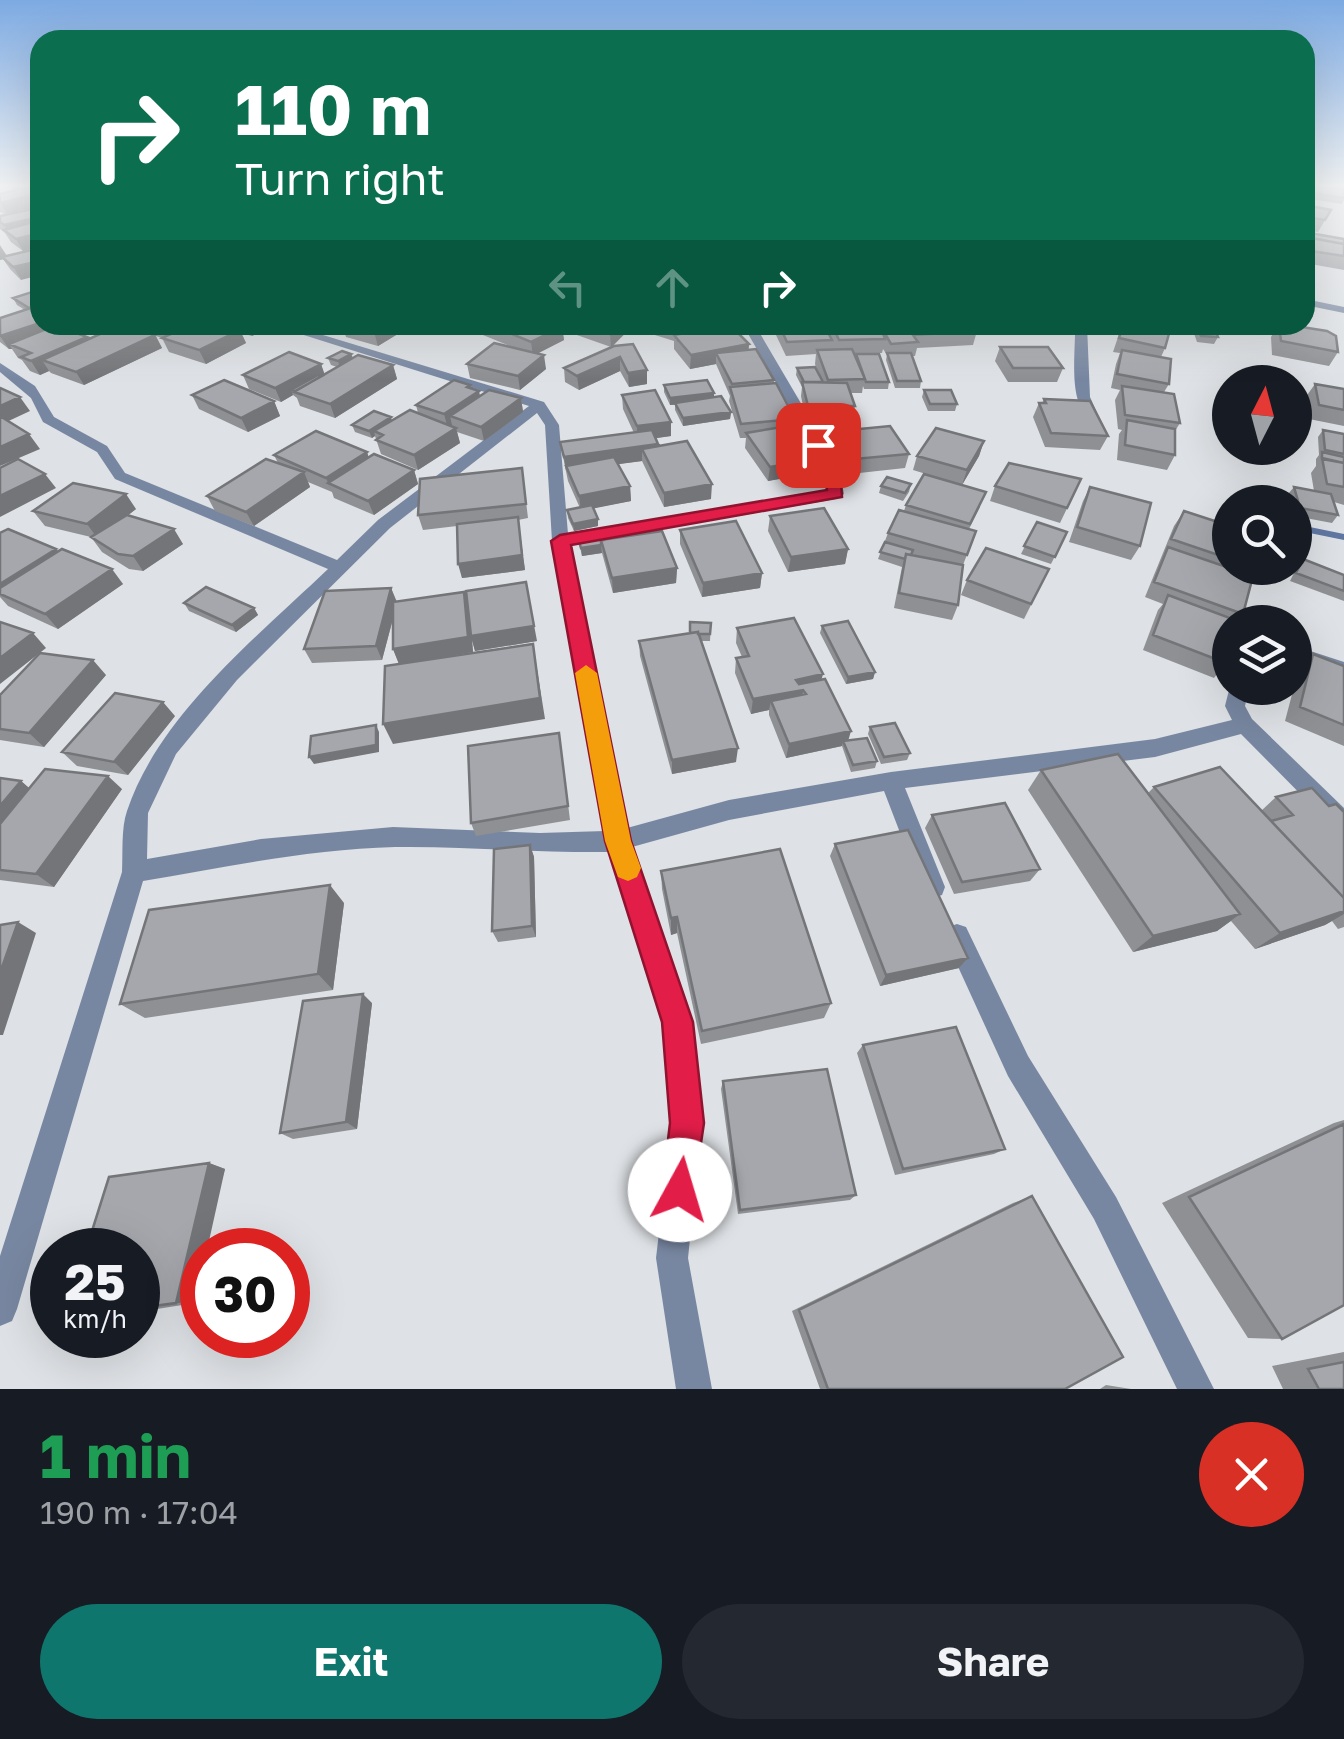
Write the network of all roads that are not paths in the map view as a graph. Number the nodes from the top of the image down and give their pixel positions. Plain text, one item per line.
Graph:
1 (1315, 305) edge
2 (1341, 313) edge
3 (311, 335) edge
4 (754, 335) edge
5 (1081, 335) edge
6 (0, 368) edge
7 (539, 405) junction
8 (1091, 415) edge
9 (560, 541) junction
10 (338, 567) junction
11 (1312, 658) edge
12 (1344, 669) edge
13 (1235, 705) edge
14 (1244, 725) junction
15 (891, 780) junction
16 (1344, 823) edge
17 (618, 841) junction
18 (134, 872) junction
19 (0, 1309) edge
20 (694, 1389) edge
21 (1196, 1389) edge

1 - 2 street
3 - 7 street
4 - 9 street
5 - 8 street
6 - 10 street
7 - 9 street
7 - 10 street
9 - 17 street
10 - 18 street
11 - 12 street
13 - 14 street
14 - 15 street
14 - 16 street
15 - 17 street
15 - 21 street
17 - 18 street
17 - 20 street
18 - 19 street

